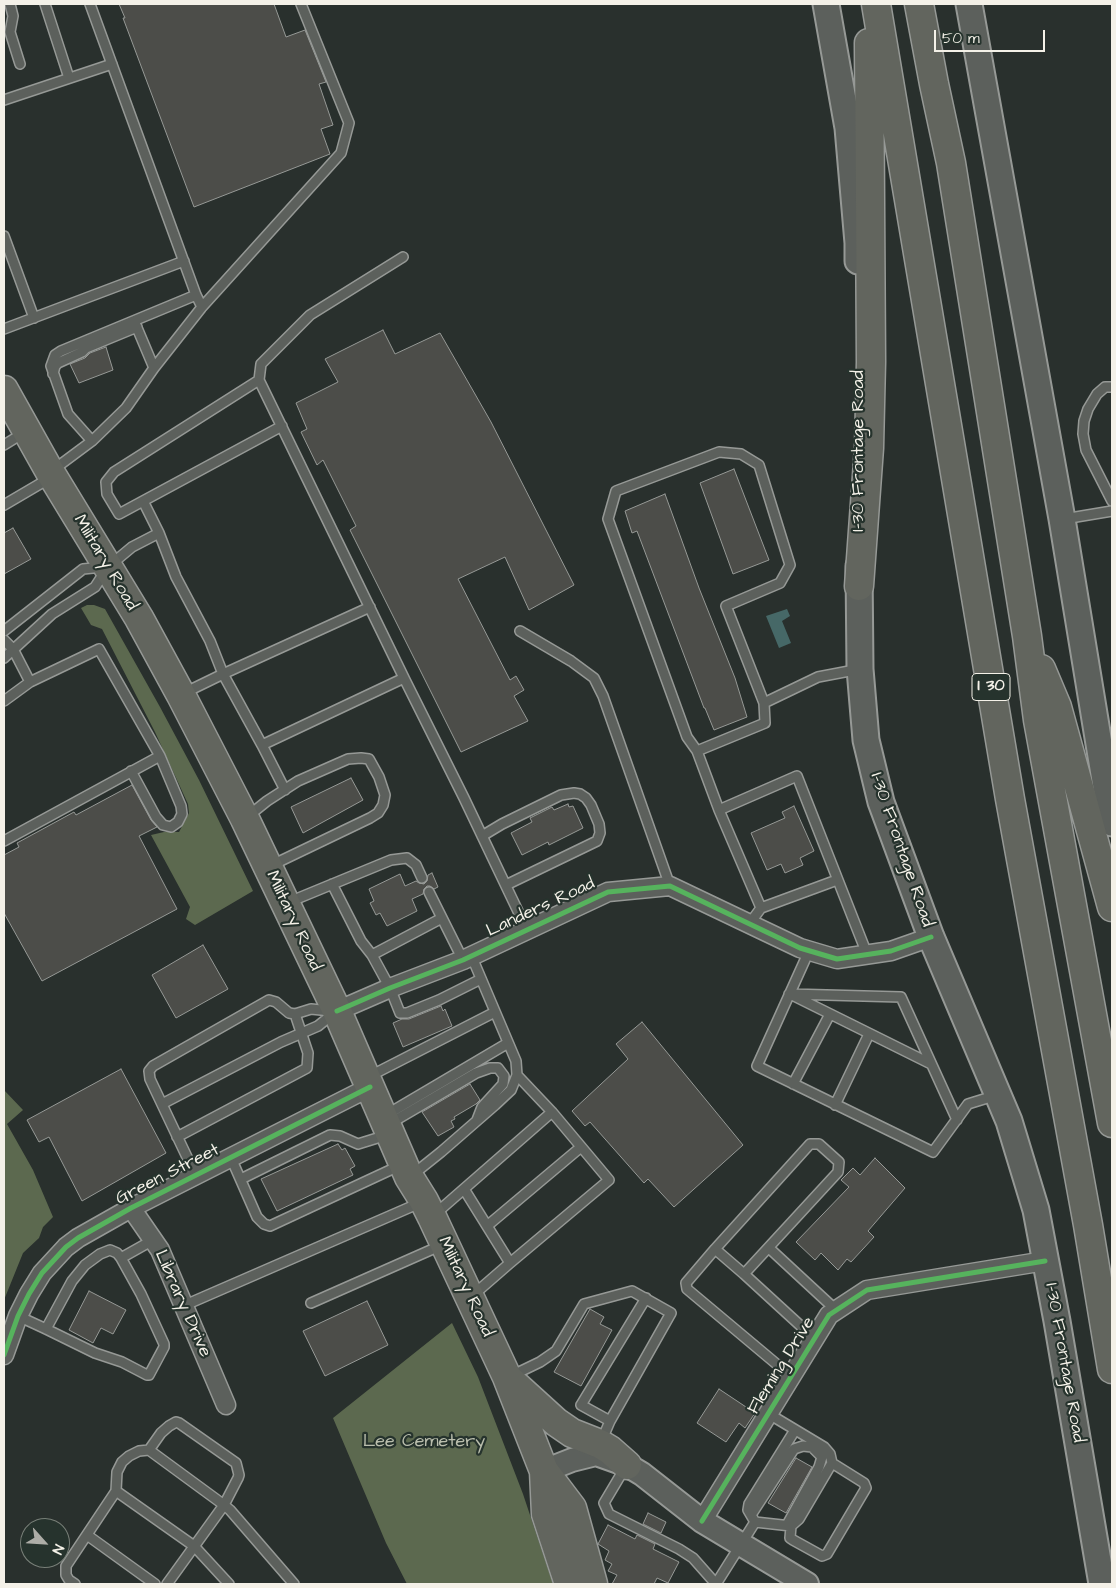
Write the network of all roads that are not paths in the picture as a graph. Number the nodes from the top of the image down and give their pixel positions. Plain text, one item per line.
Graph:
1 (10, 4) edge
2 (45, 4) edge
3 (90, 4) edge
4 (301, 4) edge
5 (826, 4) edge
6 (869, 4) edge
7 (876, 4) edge
8 (919, 4) edge
9 (969, 4) edge
10 (20, 64) dead end
11 (112, 64) junction
12 (70, 78) junction
13 (4, 100) edge
14 (4, 236) edge
15 (403, 257) dead end
16 (184, 261) junction
17 (196, 295) junction
18 (202, 307) junction
19 (34, 318) junction
20 (136, 324) junction
21 (4, 329) edge
22 (154, 368) junction
23 (259, 380) junction
24 (1112, 387) edge
25 (4, 390) edge
26 (282, 426) junction
27 (27, 431) junction
28 (92, 441) junction
29 (4, 445) edge
30 (51, 474) junction
31 (143, 501) junction
32 (1112, 501) edge
33 (4, 505) edge
34 (1112, 511) edge
35 (1062, 519) junction
36 (159, 533) junction
37 (108, 567) junction
38 (860, 586) junction
39 (370, 608) junction
40 (4, 630) edge
41 (520, 630) dead end
42 (1027, 636) junction
43 (4, 640) edge
44 (14, 649) junction
45 (4, 658) edge
46 (860, 669) junction
47 (223, 674) junction
48 (404, 678) junction
49 (30, 682) junction
50 (181, 695) junction
51 (4, 701) edge
52 (764, 703) junction
53 (262, 746) junction
54 (697, 750) junction
55 (160, 756) junction
56 (131, 771) junction
57 (285, 790) junction
58 (719, 810) junction
59 (245, 819) junction
60 (1112, 823) edge
61 (482, 836) junction
62 (4, 841) edge
63 (268, 867) junction
64 (422, 878) dead end
65 (837, 880) junction
66 (332, 884) junction
67 (506, 885) junction
68 (670, 886) junction
69 (429, 892) dead end
70 (285, 904) junction
71 (1112, 907) edge
72 (760, 908) junction
73 (442, 918) junction
74 (750, 922) junction
75 (527, 930) junction
76 (931, 937) junction
77 (809, 950) junction
78 (867, 954) junction
79 (372, 955) junction
80 (467, 957) junction
81 (481, 979) junction
82 (390, 988) junction
83 (789, 994) junction
84 (337, 1011) junction
85 (495, 1012) junction
86 (294, 1014) junction
87 (830, 1014) junction
88 (301, 1033) junction
89 (869, 1034) junction
90 (508, 1042) junction
91 (931, 1064) junction
92 (517, 1075) junction
93 (368, 1083) junction
94 (794, 1084) junction
95 (998, 1094) junction
96 (162, 1104) junction
97 (835, 1105) junction
98 (552, 1112) junction
99 (956, 1120) junction
100 (476, 1122) junction
101 (1112, 1123) edge
102 (387, 1125) junction
103 (177, 1137) junction
104 (581, 1147) junction
105 (231, 1158) junction
106 (406, 1171) junction
107 (196, 1176) junction
108 (240, 1179) junction
109 (464, 1189) junction
110 (132, 1208) junction
111 (428, 1209) junction
112 (487, 1226) junction
113 (153, 1240) junction
114 (444, 1244) junction
115 (769, 1248) junction
116 (715, 1249) junction
117 (121, 1258) junction
118 (1046, 1261) junction
119 (510, 1262) junction
120 (744, 1274) junction
121 (470, 1298) junction
122 (646, 1298) junction
123 (311, 1303) dead end
124 (183, 1306) junction
125 (836, 1310) junction
126 (18, 1316) junction
127 (46, 1329) junction
128 (815, 1339) junction
129 (4, 1354) edge
130 (1112, 1369) edge
131 (792, 1377) junction
132 (507, 1378) junction
133 (226, 1405) dead end
134 (769, 1414) junction
135 (795, 1430) junction
136 (602, 1440) junction
137 (150, 1450) junction
138 (832, 1463) junction
139 (627, 1465) junction
140 (544, 1471) junction
141 (116, 1491) junction
142 (224, 1505) junction
143 (753, 1518) junction
144 (702, 1521) junction
145 (789, 1526) junction
146 (87, 1535) junction
147 (741, 1545) junction
148 (194, 1546) junction
149 (76, 1584) edge
150 (155, 1584) edge
151 (167, 1584) edge
152 (229, 1584) edge
153 (294, 1584) edge
154 (569, 1584) edge
155 (594, 1584) edge
156 (716, 1584) edge
157 (807, 1584) edge
158 (1102, 1584) edge

1 - 10 lane
2 - 12 lane
3 - 11 lane
4 - 18 lane
5 - 38 main road, I-30 Frontage Road
6 - 38 main road
7 - 130 main road, I 30
8 - 42 main road, I 30
9 - 35 main road
11 - 12 lane
11 - 16 lane
12 - 13 lane
14 - 19 lane
15 - 23 lane
16 - 17 lane
16 - 19 lane
17 - 18 lane
17 - 20 lane
18 - 22 lane
19 - 21 lane
20 - 22 lane
20 - 28 lane
22 - 28 lane
23 - 26 lane
23 - 31 lane
24 - 32 lane
25 - 27 main road, Military Road
26 - 31 lane
26 - 39 lane
27 - 29 lane
27 - 30 main road, Military Road
28 - 30 lane
30 - 33 lane
30 - 37 main road, Military Road
31 - 36 lane
34 - 35 lane
35 - 60 main road
36 - 37 lane
36 - 47 lane
37 - 40 lane
37 - 44 lane
37 - 50 main road, Military Road
38 - 46 main road, I-30 Frontage Road
39 - 47 lane
39 - 48 lane
41 - 68 lane
42 - 71 main road
42 - 101 main road, I 30
43 - 44 lane
44 - 45 lane
44 - 49 lane
46 - 52 lane
46 - 76 main road, I-30 Frontage Road
47 - 50 lane
47 - 53 lane
48 - 53 lane
48 - 61 lane
49 - 51 lane
49 - 55 lane
50 - 59 main road, Military Road
52 - 54 lane
52 - 54 lane
53 - 57 lane
54 - 58 lane
55 - 56 lane
55 - 56 lane
56 - 62 lane
57 - 59 lane
57 - 63 lane
58 - 65 lane
58 - 72 lane
59 - 63 main road, Military Road
61 - 67 lane
61 - 67 lane
63 - 70 main road, Military Road
64 - 66 lane
65 - 72 lane
65 - 78 lane
66 - 70 lane
66 - 79 lane
67 - 75 lane
68 - 74 street, Landers Road
68 - 75 street, Landers Road
69 - 73 lane
70 - 84 main road, Military Road
72 - 74 lane
73 - 79 lane
73 - 80 lane
74 - 77 street, Landers Road
75 - 80 street, Landers Road
76 - 78 street, Landers Road
76 - 95 main road, I-30 Frontage Road
77 - 78 street, Landers Road
77 - 83 lane
79 - 82 lane
80 - 81 lane
80 - 82 street, Landers Road
81 - 82 lane
81 - 85 lane
82 - 84 street, Landers Road
83 - 87 lane
83 - 91 lane
83 - 94 lane
84 - 86 lane
84 - 88 lane
84 - 93 main road, Military Road
85 - 90 lane
85 - 93 lane
86 - 88 lane
86 - 96 lane
87 - 89 lane
87 - 94 lane
88 - 96 lane
88 - 103 lane
89 - 91 lane
89 - 97 lane
90 - 92 lane
90 - 102 lane
91 - 99 lane
92 - 98 lane
92 - 100 lane
93 - 102 main road, Military Road
93 - 105 street, Green Street
94 - 97 lane
95 - 99 lane
95 - 118 main road, I-30 Frontage Road
96 - 103 lane
97 - 99 lane
98 - 104 lane
98 - 109 lane
100 - 102 lane
100 - 106 lane
102 - 106 main road, Military Road
102 - 108 lane
103 - 107 lane
104 - 112 lane
104 - 119 lane
105 - 107 street, Green Street
105 - 108 lane
106 - 108 lane
106 - 111 main road, Military Road
107 - 110 street, Green Street
109 - 111 lane
109 - 112 lane
110 - 113 street, Library Drive
110 - 126 street, Green Street
111 - 114 main road, Military Road
111 - 124 lane
112 - 119 lane
113 - 117 lane
113 - 124 street, Library Drive
114 - 121 main road, Military Road
114 - 123 lane
115 - 116 lane
115 - 120 lane
115 - 125 lane
116 - 120 lane
116 - 131 lane
117 - 127 lane
117 - 127 lane
118 - 125 street, Fleming Drive
118 - 158 main road, I-30 Frontage Road
119 - 121 lane
120 - 128 lane
121 - 132 main road, Military Road
122 - 132 lane
122 - 136 lane
122 - 136 lane
124 - 133 street, Library Drive
125 - 128 street, Fleming Drive
126 - 127 lane
126 - 129 street, Green Street
128 - 131 street, Fleming Drive
131 - 134 street, Fleming Drive
132 - 136 main road
132 - 140 main road, Military Road
134 - 135 lane
134 - 144 street, Fleming Drive
135 - 138 lane
135 - 143 lane
136 - 139 main road
136 - 140 street
137 - 141 lane
137 - 142 lane
137 - 142 lane
138 - 145 lane
138 - 145 lane
139 - 144 street
139 - 156 lane
140 - 154 main road, Military Road
140 - 155 main road, Military Road
141 - 146 lane
141 - 148 lane
142 - 148 lane
142 - 153 lane
143 - 145 lane
143 - 145 lane
143 - 147 lane
144 - 147 street
146 - 149 lane
146 - 150 lane
147 - 156 lane
147 - 157 street
148 - 151 lane
148 - 152 lane

